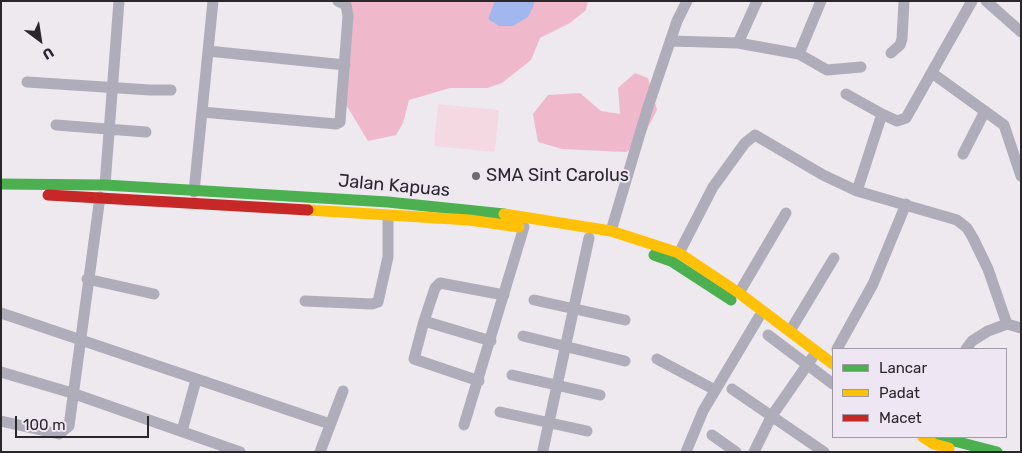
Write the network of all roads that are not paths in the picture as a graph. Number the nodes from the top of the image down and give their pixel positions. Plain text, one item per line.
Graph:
1 (213, 1) edge
2 (338, 1) edge
3 (687, 1) edge
4 (757, 1) edge
5 (821, 1) edge
6 (904, 1) edge
7 (972, 1) edge
8 (986, 1) edge
9 (115, 3) edge
10 (1021, 32) edge
11 (671, 41) junction
12 (738, 43) junction
13 (208, 51) junction
14 (799, 54) junction
15 (891, 54) dead end
16 (345, 65) junction
17 (861, 67) dead end
18 (932, 73) junction
19 (26, 82) dead end
20 (113, 87) junction
21 (171, 90) dead end
22 (846, 94) dead end
23 (202, 112) junction
24 (985, 112) junction
25 (882, 114) junction
26 (56, 126) dead end
27 (110, 128) junction
28 (146, 132) dead end
29 (963, 154) dead end
30 (1021, 176) edge
31 (1, 184) edge
32 (105, 185) junction
33 (858, 191) junction
34 (194, 192) junction
35 (1, 194) edge
36 (100, 197) junction
37 (328, 198) junction
38 (906, 204) junction
39 (327, 212) junction
40 (786, 213) dead end
41 (388, 216) junction
42 (524, 227) junction
43 (610, 231) junction
44 (589, 238) junction
45 (679, 253) junction
46 (834, 258) dead end
47 (87, 279) junction
48 (740, 293) junction
49 (154, 294) dead end
50 (504, 295) junction
51 (534, 300) dead end
52 (305, 301) dead end
53 (575, 310) junction
54 (1, 314) edge
55 (759, 318) junction
56 (625, 320) dead end
57 (424, 321) junction
58 (1007, 324) junction
59 (1021, 328) edge
60 (790, 332) junction
61 (768, 335) dead end
62 (523, 336) dead end
63 (81, 339) junction
64 (491, 341) junction
65 (566, 346) junction
66 (838, 348) edge
67 (967, 348) edge
68 (657, 359) dead end
69 (832, 360) edge
70 (625, 361) dead end
71 (810, 361) junction
72 (1, 372) edge
73 (832, 373) edge
74 (512, 374) dead end
75 (196, 380) junction
76 (479, 381) junction
77 (832, 383) edge
78 (557, 386) junction
79 (732, 389) dead end
80 (715, 390) junction
81 (343, 391) dead end
82 (72, 393) junction
83 (600, 395) dead end
84 (500, 412) dead end
85 (771, 417) junction
86 (1, 421) edge
87 (330, 424) junction
88 (549, 424) junction
89 (464, 425) dead end
90 (182, 431) junction
91 (587, 431) dead end
92 (712, 435) dead end
93 (935, 444) edge
94 (543, 450) dead end
95 (240, 452) edge
96 (320, 452) edge
97 (686, 452) edge
98 (736, 452) edge
99 (754, 452) edge
100 (824, 452) edge
101 (963, 452) edge
102 (997, 452) edge

1 - 13 street
2 - 16 street
3 - 11 street
4 - 12 street
5 - 14 street
6 - 15 street
7 - 18 street
8 - 10 street
9 - 20 street
11 - 12 street
11 - 43 street
12 - 14 street
13 - 16 street
13 - 23 street
14 - 17 street
16 - 23 street
18 - 24 street
18 - 25 street
19 - 20 street
20 - 21 street
20 - 27 street
22 - 25 street
23 - 34 street
24 - 29 street
24 - 30 street
25 - 33 street
26 - 27 street
27 - 28 street
27 - 32 street
31 - 32 street, Jalan Kapuas
32 - 34 street, Jalan Kapuas
33 - 38 street
33 - 45 street
34 - 37 street, Jalan Kapuas
35 - 36 street, Jalan Kapuas
36 - 39 street, Jalan Kapuas
36 - 47 street
37 - 39 street
37 - 43 street, Jalan Kapuas
38 - 58 street
38 - 66 street
39 - 41 street, Jalan Kapuas
40 - 48 street
41 - 42 street, Jalan Kapuas
41 - 52 street
42 - 44 street, Jalan Kapuas
42 - 50 street
43 - 45 street, Jalan Kapuas
44 - 53 street
44 - 55 street, Jalan Kapuas
45 - 48 street, Jalan Kapuas
46 - 60 street
47 - 49 street
47 - 63 street
48 - 60 street, Jalan Kapuas
50 - 57 street
50 - 64 street
51 - 53 street
53 - 56 street
53 - 65 street
54 - 63 street
55 - 71 street, Jalan Kapuas
55 - 80 street
57 - 64 street
57 - 76 street
58 - 59 street
58 - 67 street
60 - 69 street, Jalan Kapuas
61 - 71 street
62 - 65 street
63 - 75 street
63 - 82 street
64 - 76 street
65 - 70 street
65 - 78 street
68 - 80 street
71 - 73 street, Jalan Kapuas
71 - 77 street
71 - 85 street
72 - 82 street
74 - 78 street
75 - 87 street
75 - 90 street
76 - 89 street
78 - 83 street
78 - 88 street
79 - 85 street
80 - 97 street
81 - 87 street
82 - 86 street
82 - 90 street
84 - 88 street
85 - 99 street
85 - 100 street
87 - 96 street
88 - 91 street
88 - 94 street
90 - 95 street
92 - 98 street
93 - 101 street
93 - 102 street

